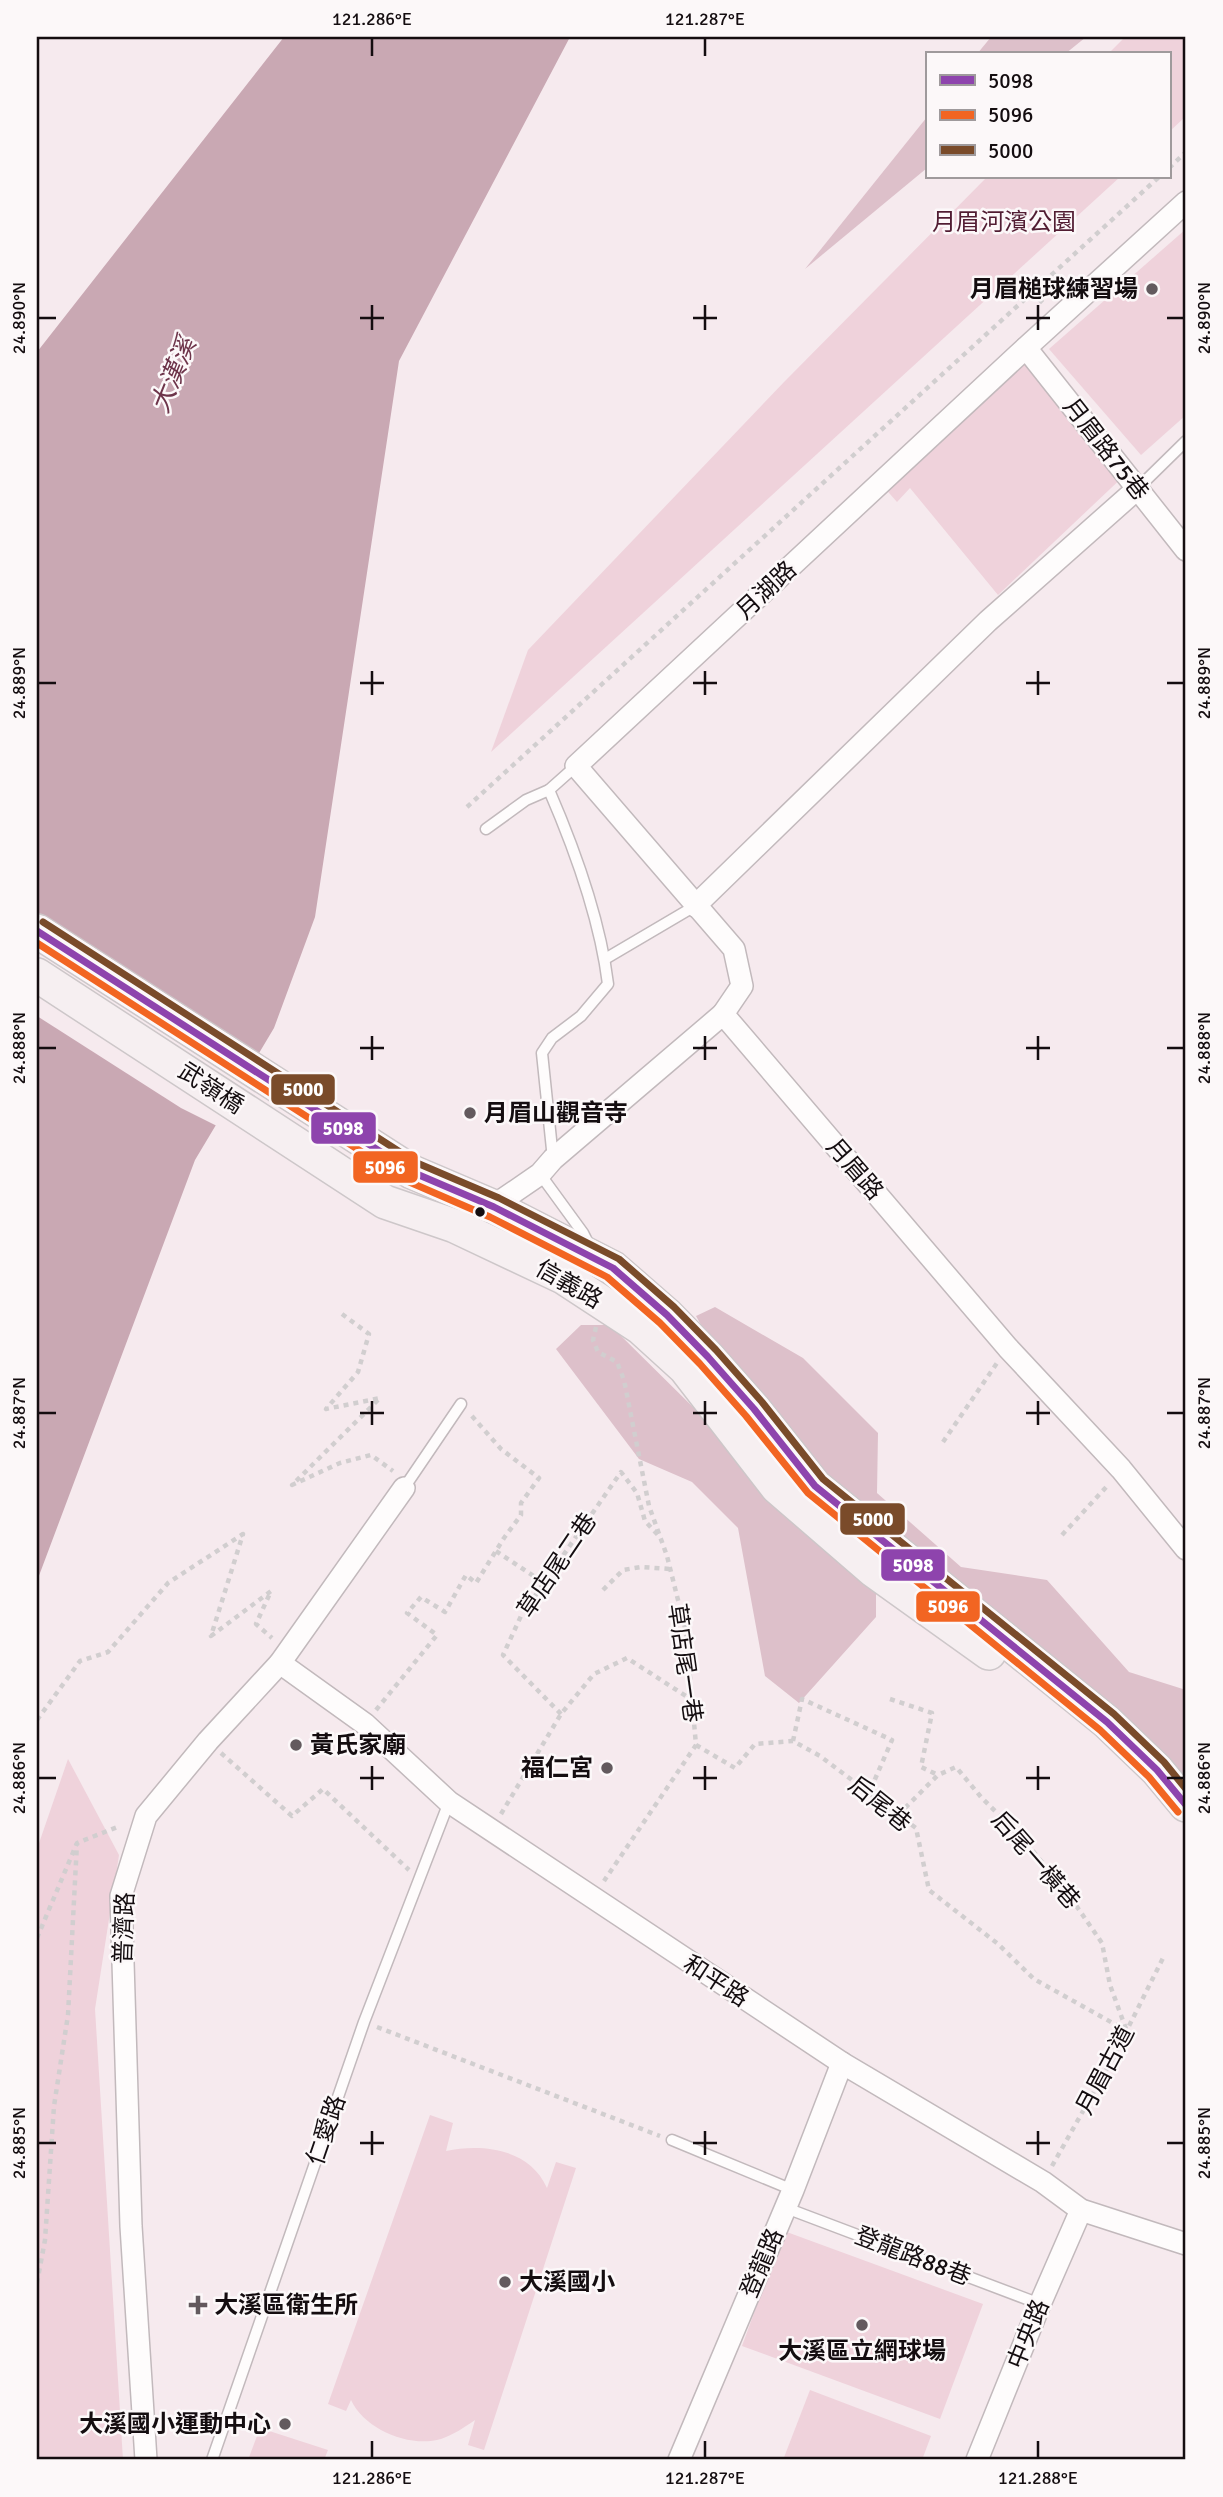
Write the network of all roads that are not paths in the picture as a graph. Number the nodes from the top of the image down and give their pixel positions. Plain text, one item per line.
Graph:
1 (1186, 202) edge
2 (1026, 348) junction
3 (1186, 441) edge
4 (1137, 489) junction
5 (1186, 550) edge
6 (576, 766) junction
7 (549, 790) junction
8 (486, 829) dead end
9 (695, 906) junction
10 (37, 931) edge
11 (605, 960) junction
12 (37, 975) edge
13 (723, 1014) junction
14 (546, 1167) junction
15 (412, 1172) joint
16 (385, 1202) joint
17 (494, 1207) junction
18 (455, 1226) junction
19 (595, 1259) junction
20 (461, 1404) road end
21 (406, 1485) joint
22 (1186, 1549) edge
23 (280, 1663) junction
24 (449, 1802) junction
25 (1186, 1805) edge
26 (1186, 1833) edge
27 (842, 2063) junction
28 (671, 2140) road end
29 (790, 2199) junction
30 (1082, 2210) junction
31 (1186, 2244) edge
32 (1040, 2304) junction
33 (146, 2460) edge
34 (212, 2460) edge
35 (679, 2460) edge
36 (977, 2460) edge

1 - 2 street, 月湖路
2 - 4 street, 月眉路75巷
2 - 6 street, 月湖路
3 - 4 lane
4 - 5 street, 月眉路75巷
4 - 9 street
6 - 7 lane
6 - 9 street
7 - 8 lane
7 - 11 lane
9 - 11 lane
9 - 13 street
10 - 15 main road, 武嶺橋
11 - 14 lane
12 - 16 main road, 武嶺橋
13 - 14 street
13 - 22 street, 月眉路
14 - 17 street
14 - 19 lane
15 - 17 main road, 信義路
16 - 18 main road, 信義路
17 - 18 street
17 - 19 main road, 信義路
18 - 26 main road, 信義路
19 - 25 main road, 信義路
20 - 21 lane
21 - 23 street, 普濟路
23 - 24 street, 和平路
23 - 33 street, 普濟路
24 - 27 street, 和平路
24 - 34 lane, 仁愛路
27 - 29 street, 登龍路
27 - 30 street, 和平路
28 - 29 lane, 登龍路88巷
29 - 32 lane, 登龍路88巷
29 - 35 street, 登龍路
30 - 31 street, 和平路
30 - 32 street, 中央路
32 - 36 street, 中央路

